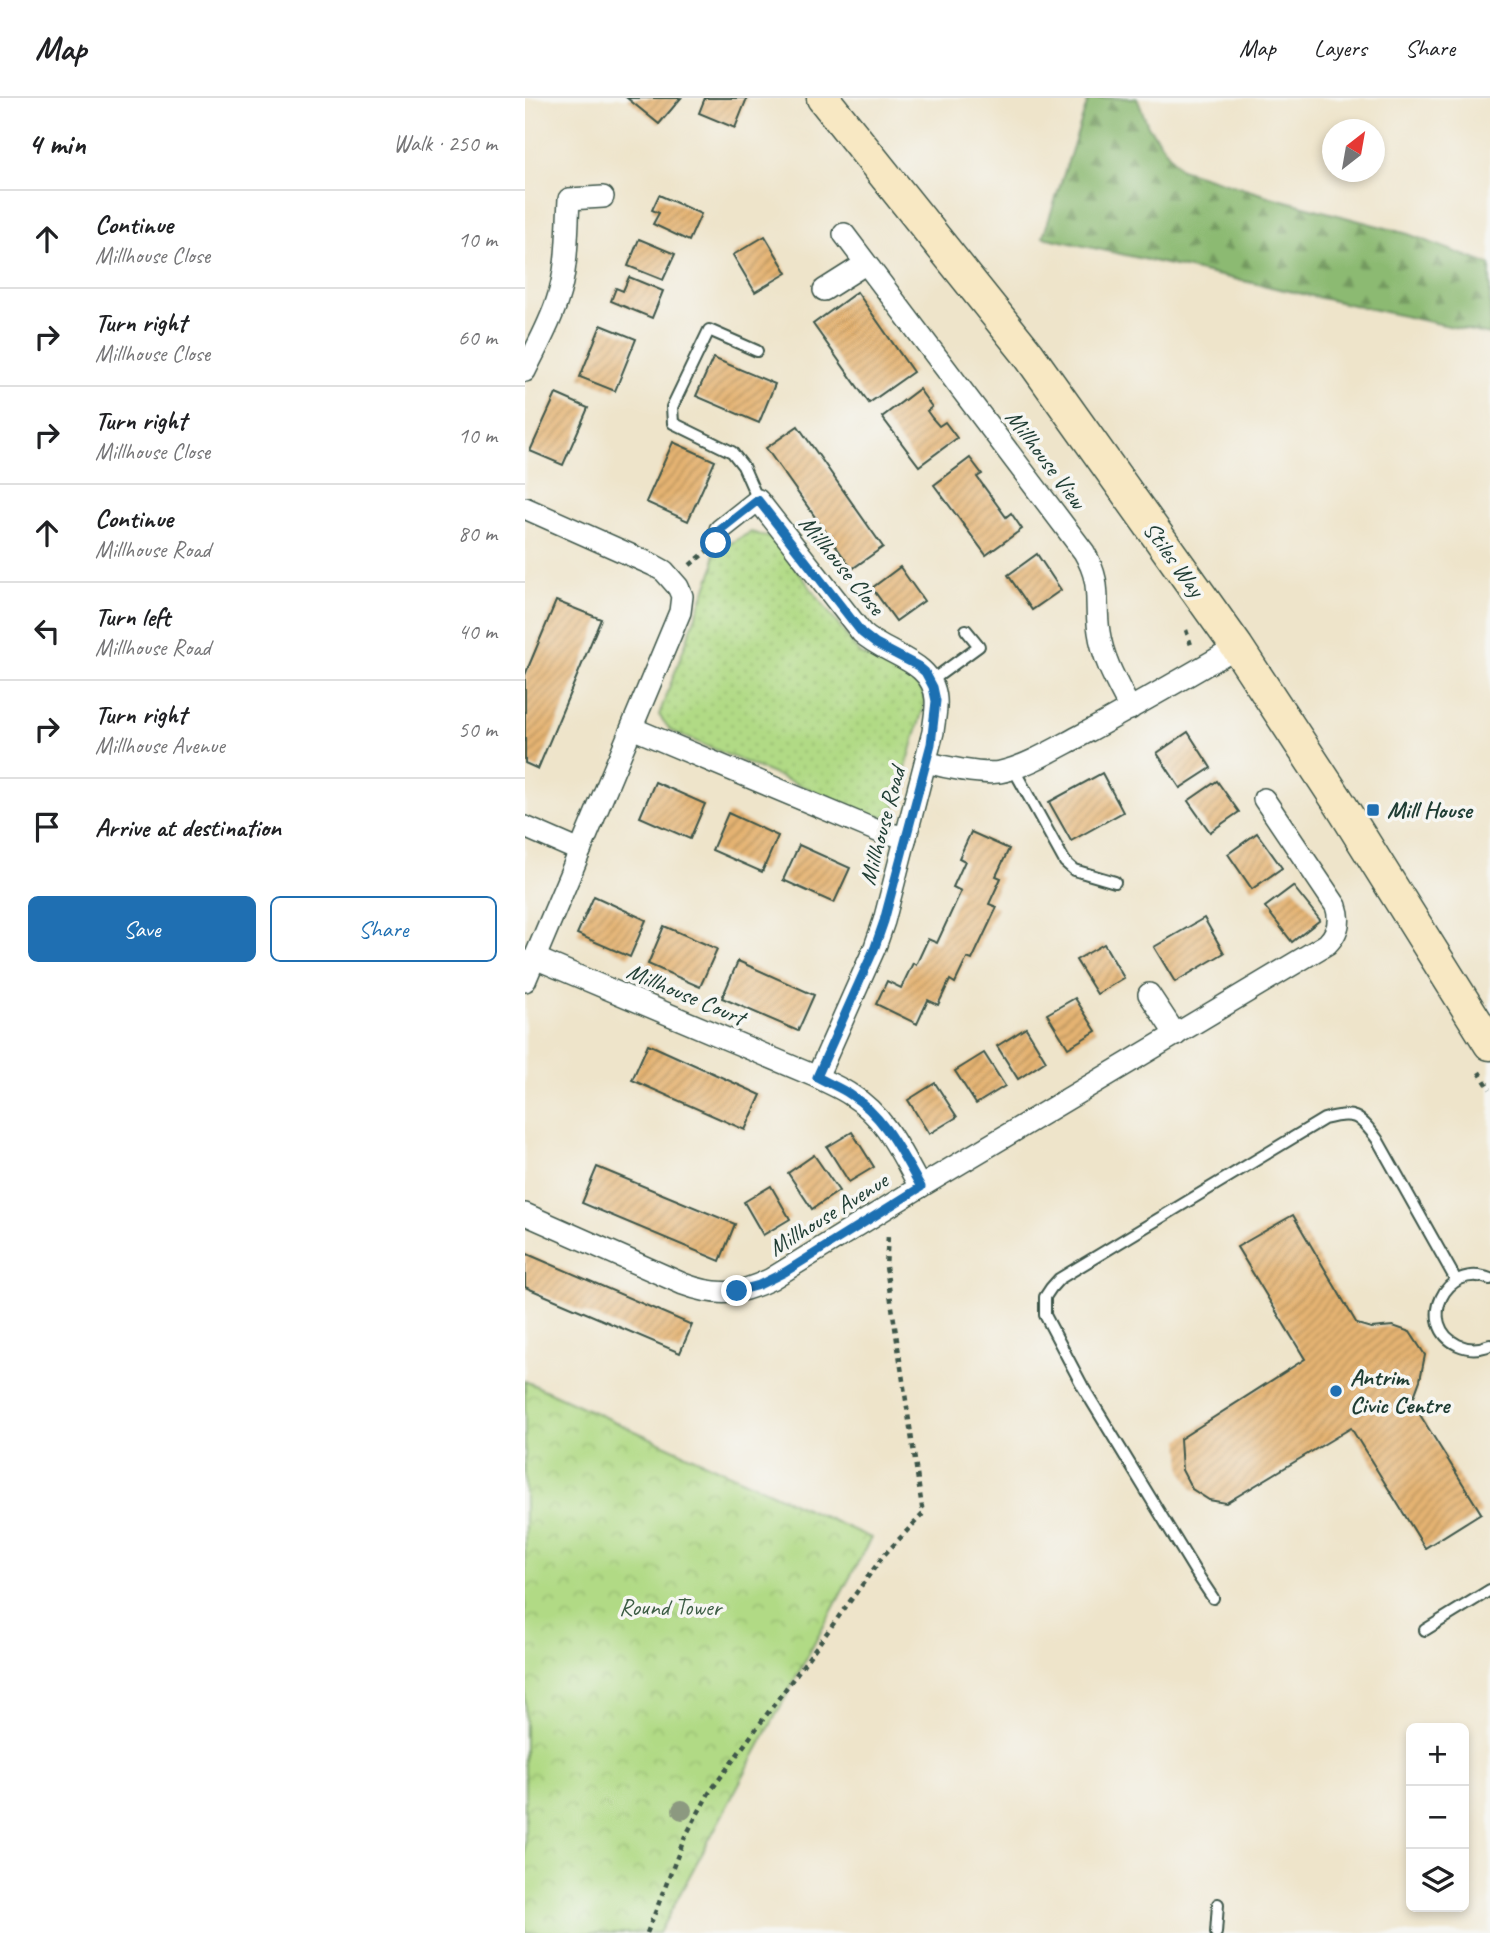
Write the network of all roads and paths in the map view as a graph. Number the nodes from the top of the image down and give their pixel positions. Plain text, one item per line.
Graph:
1 (823, 98) edge
2 (603, 197) dead end
3 (844, 234) dead end
4 (866, 264) junction
5 (824, 290) dead end
6 (757, 351) dead end
7 (525, 371) edge
8 (758, 500) junction
9 (525, 508) edge
10 (720, 530) joint
11 (673, 579) junction
12 (1184, 624) dead end
13 (966, 629) dead end
14 (1237, 647) junction
15 (1198, 670) junction
16 (931, 681) junction
17 (1130, 709) junction
18 (632, 728) junction
19 (926, 762) junction
20 (1013, 768) junction
21 (1265, 799) dead end
22 (525, 827) edge
23 (906, 837) junction
24 (580, 850) junction
25 (1115, 882) dead end
26 (535, 958) junction
27 (525, 981) edge
28 (1149, 994) dead end
29 (1176, 1035) junction
30 (1482, 1055) edge
31 (817, 1077) junction
32 (1490, 1089) edge
33 (921, 1187) junction
34 (880, 1212) junction
35 (525, 1214) edge
36 (1490, 1279) edge
37 (1456, 1280) junction
38 (1490, 1345) edge
39 (1490, 1590) edge
40 (1213, 1598) dead end
41 (1426, 1630) dead end
42 (1218, 1904) dead end
43 (647, 1933) edge
44 (1216, 1933) edge

1 - 14 main road, Stiles Way
2 - 7 street
3 - 4 street, Millhouse View
4 - 5 street
4 - 17 street, Millhouse View
6 - 8 lane
8 - 10 street
8 - 16 street, Millhouse Close
9 - 11 street
10 - 11 path
11 - 18 street
12 - 15 path
13 - 16 lane
14 - 15 street, Millhouse Road
14 - 30 main road, Stiles Way
15 - 17 street, Millhouse Road
16 - 19 street
17 - 20 street, Millhouse Road
18 - 23 street
18 - 24 street
19 - 20 street, Millhouse Road
19 - 23 street, Millhouse Road
20 - 25 lane
21 - 29 street, Millhouse Avenue
22 - 24 street
23 - 31 street, Millhouse Road
24 - 26 street
26 - 27 street
26 - 31 street, Millhouse Court
28 - 29 street
29 - 33 street, Millhouse Avenue
30 - 32 path
31 - 33 street
33 - 34 street, Millhouse Avenue
34 - 35 street, Millhouse Avenue
34 - 43 path
36 - 37 lane
37 - 38 lane
37 - 40 lane
39 - 41 lane
42 - 44 lane

